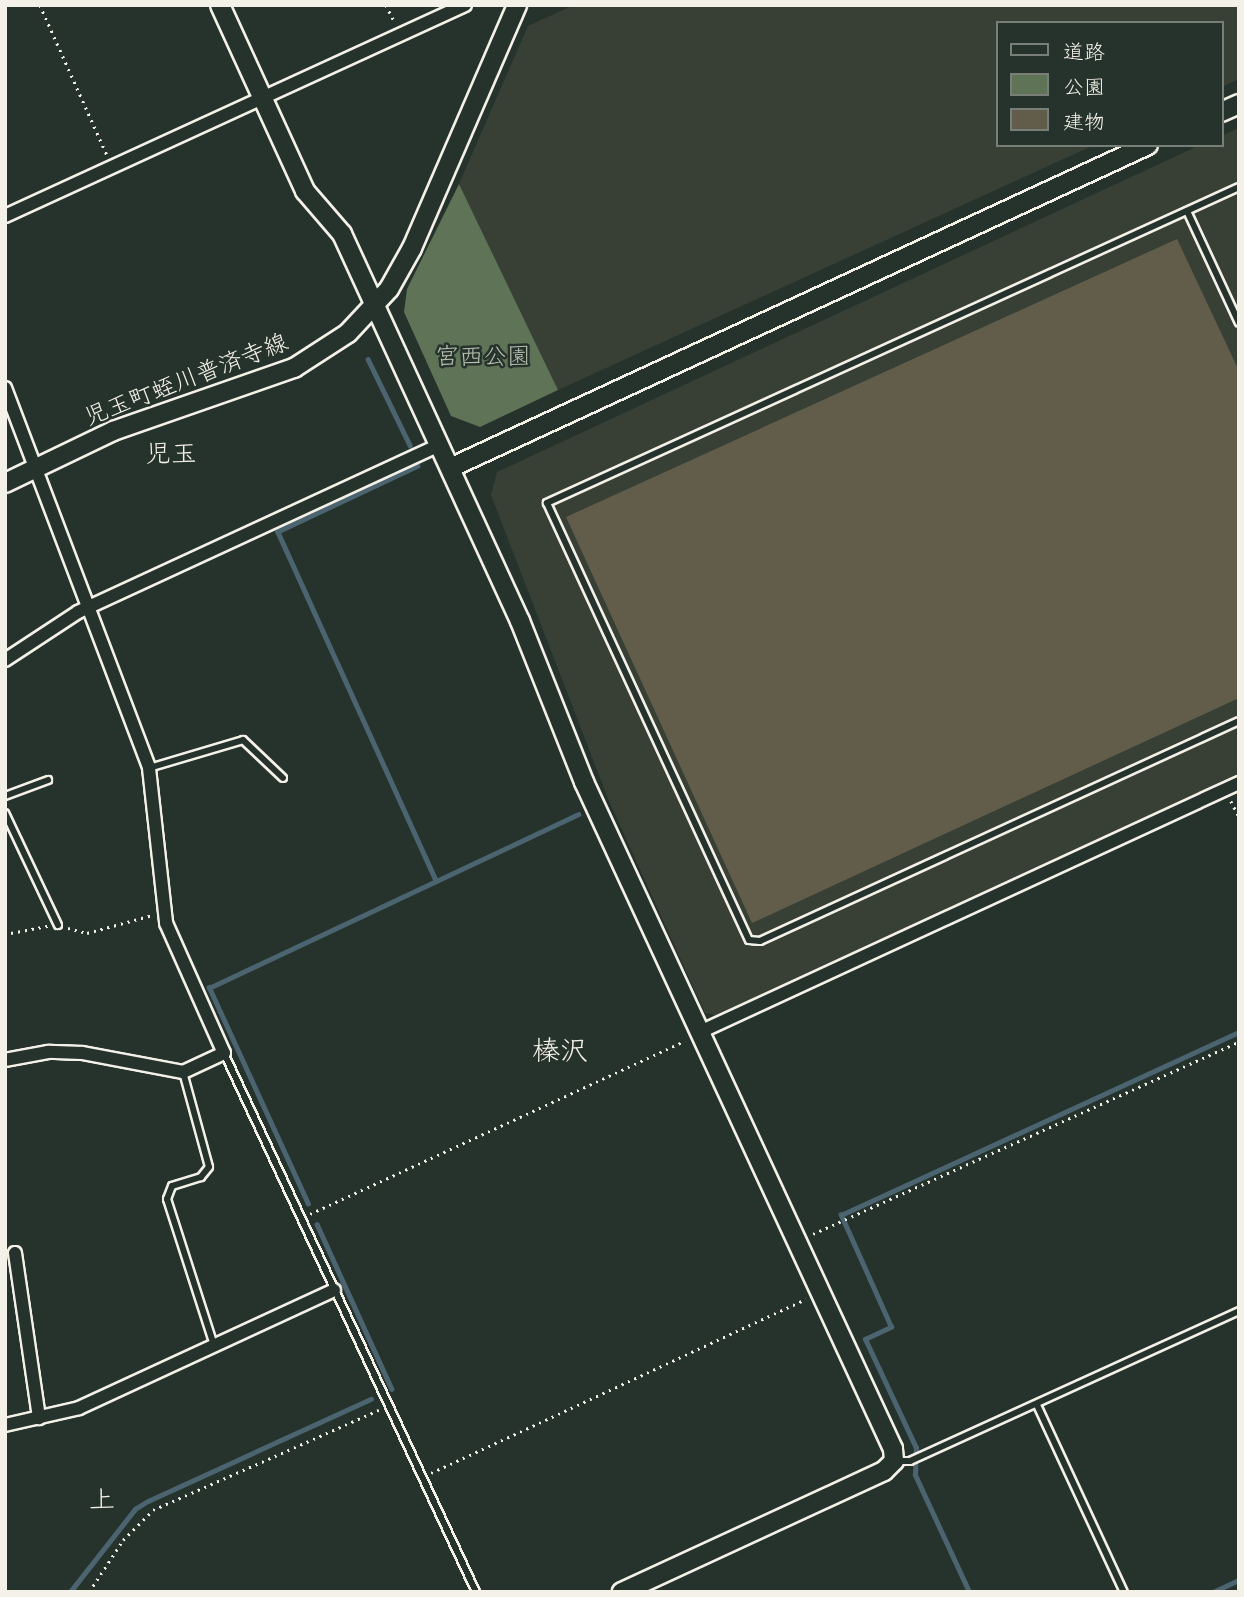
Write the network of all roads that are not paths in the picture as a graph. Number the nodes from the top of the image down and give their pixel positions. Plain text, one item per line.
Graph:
1 (220, 5) edge
2 (465, 5) edge
3 (517, 5) edge
4 (264, 96) junction
5 (1239, 104) edge
6 (1223, 111) edge
7 (1144, 147) edge
8 (1239, 187) edge
9 (1187, 211) junction
10 (5, 216) edge
11 (375, 307) junction
12 (1239, 323) edge
13 (5, 388) edge
14 (439, 445) junction
15 (37, 465) junction
16 (450, 468) junction
17 (5, 483) edge
18 (89, 607) junction
19 (5, 660) edge
20 (1239, 721) edge
21 (149, 768) junction
22 (283, 778) dead end
23 (48, 780) dead end
24 (1239, 783) edge
25 (5, 796) edge
26 (5, 813) edge
27 (58, 925) road end
28 (700, 1032) junction
29 (224, 1054) junction
30 (5, 1060) edge
31 (183, 1072) junction
32 (10, 1252) edge
33 (334, 1290) junction
34 (1239, 1311) edge
35 (214, 1345) junction
36 (1037, 1405) junction
37 (39, 1419) junction
38 (5, 1425) edge
39 (894, 1461) junction
40 (476, 1592) edge
41 (622, 1592) edge
42 (1124, 1592) edge

1 - 4 street
2 - 4 street
3 - 11 street, 児玉町蛭川普済寺線
4 - 10 street
4 - 11 street
5 - 6 street
7 - 16 street
8 - 9 lane
9 - 12 lane
9 - 20 lane
11 - 14 street
11 - 15 street, 児玉町蛭川普済寺線
13 - 15 street
14 - 16 street
14 - 18 street
15 - 17 street, 児玉町蛭川普済寺線
15 - 18 street
16 - 28 street
18 - 19 street
18 - 21 street
21 - 22 lane
21 - 29 street
23 - 25 lane
24 - 28 street
26 - 27 lane
28 - 39 street
29 - 31 street
29 - 33 lane
30 - 31 street
31 - 35 lane
32 - 37 street
33 - 35 street
33 - 40 lane
34 - 36 lane
35 - 37 street
36 - 39 lane
36 - 42 lane
37 - 38 street
39 - 41 street

